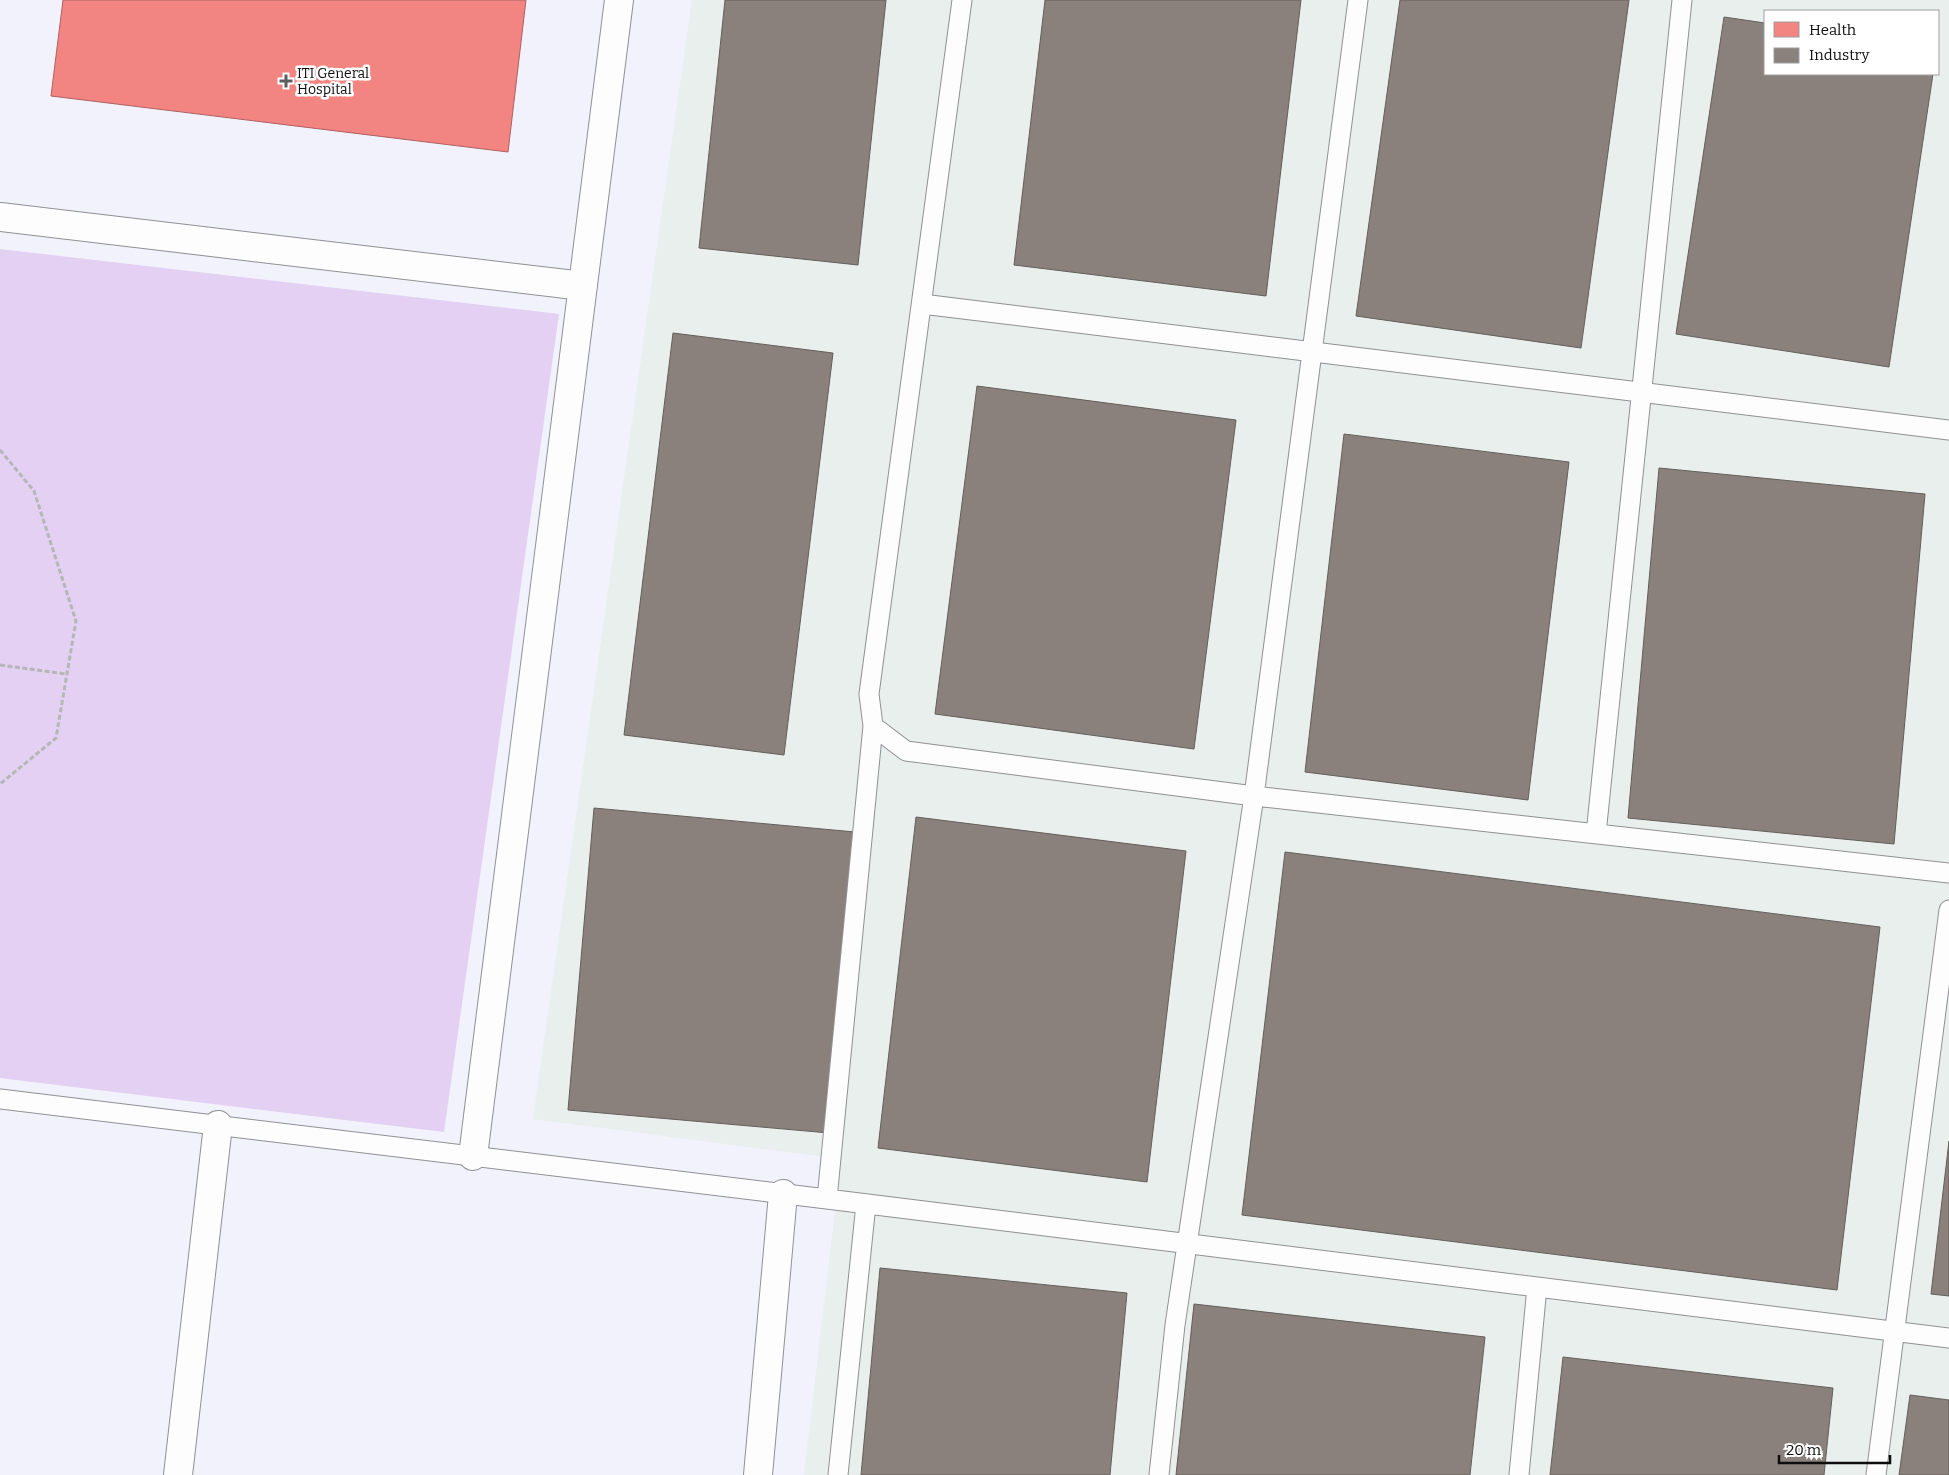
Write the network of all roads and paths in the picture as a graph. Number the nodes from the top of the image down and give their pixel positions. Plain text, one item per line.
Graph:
1 (619, 0) edge
2 (962, 0) edge
3 (1358, 0) edge
4 (1682, 0) edge
5 (0, 218) edge
6 (583, 286) junction
7 (922, 304) junction
8 (1312, 352) junction
9 (1642, 392) junction
10 (1949, 430) edge
11 (0, 450) edge
12 (0, 665) edge
13 (67, 674) junction
14 (873, 726) junction
15 (0, 784) edge
16 (1254, 796) junction
17 (1596, 834) junction
18 (1949, 873) edge
19 (1949, 910) edge
20 (0, 1099) edge
21 (218, 1125) junction
22 (474, 1156) junction
23 (783, 1194) junction
24 (828, 1199) junction
25 (866, 1204) junction
26 (1187, 1244) junction
27 (1537, 1287) junction
28 (1894, 1331) junction
29 (1949, 1338) edge
30 (178, 1475) edge
31 (758, 1475) edge
32 (838, 1475) edge
33 (1159, 1475) edge
34 (1519, 1475) edge
35 (1876, 1475) edge

1 - 6 street
2 - 7 lane
3 - 8 lane
4 - 9 lane
5 - 6 street
6 - 22 street
7 - 8 lane
7 - 14 lane
8 - 9 lane
8 - 16 lane
9 - 10 lane
9 - 17 lane
11 - 13 path
12 - 13 path
13 - 15 path
14 - 16 lane
14 - 24 lane
16 - 17 lane
16 - 26 lane
17 - 18 lane
19 - 28 lane
20 - 21 lane
21 - 22 lane
21 - 30 street
22 - 23 lane
23 - 24 lane
23 - 31 street
24 - 25 lane
25 - 26 lane
25 - 32 lane
26 - 27 lane
26 - 33 lane
27 - 28 lane
27 - 34 lane
28 - 29 lane
28 - 35 lane

